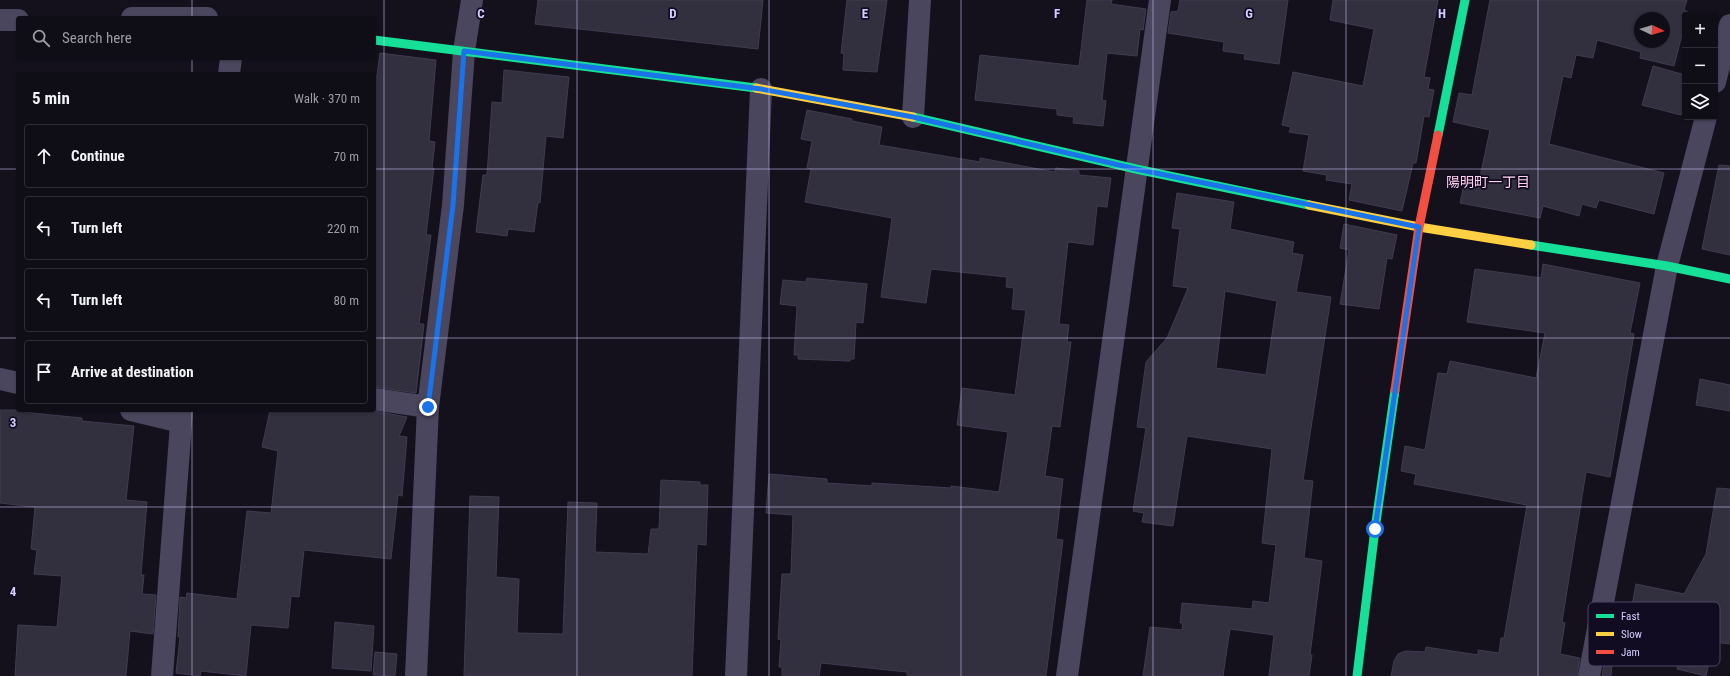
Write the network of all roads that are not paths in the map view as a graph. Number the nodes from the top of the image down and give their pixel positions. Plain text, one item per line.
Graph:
1 (472, 0) edge
2 (920, 0) edge
3 (1160, 0) edge
4 (1465, 0) edge
5 (203, 12) edge
6 (156, 16) edge
7 (0, 20) edge
8 (16, 20) edge
9 (1730, 25) edge
10 (376, 40) edge
11 (464, 51) junction
12 (231, 60) edge
13 (1718, 71) edge
14 (229, 72) edge
15 (761, 89) junction
16 (913, 117) junction
17 (1705, 120) edge
18 (1136, 169) junction
19 (1419, 227) junction
20 (1667, 266) junction
21 (1730, 279) edge
22 (0, 379) edge
23 (16, 383) edge
24 (376, 399) edge
25 (428, 407) junction
26 (148, 412) edge
27 (182, 416) edge
28 (1603, 602) edge
29 (1591, 666) edge
30 (162, 676) edge
31 (416, 676) edge
32 (736, 676) edge
33 (1067, 676) edge
34 (1357, 676) edge
35 (1589, 676) edge

1 - 11 street
2 - 16 street
3 - 18 street
4 - 19 street
5 - 6 street
7 - 8 street
9 - 13 street
10 - 11 street
11 - 15 street
11 - 25 street
12 - 14 street
15 - 16 street
15 - 32 street
16 - 18 street
17 - 20 street
18 - 19 street
18 - 33 street
19 - 20 street
19 - 34 street
20 - 21 street
20 - 28 street
22 - 23 street
24 - 25 street
25 - 31 street
26 - 27 street
27 - 30 street
29 - 35 street

